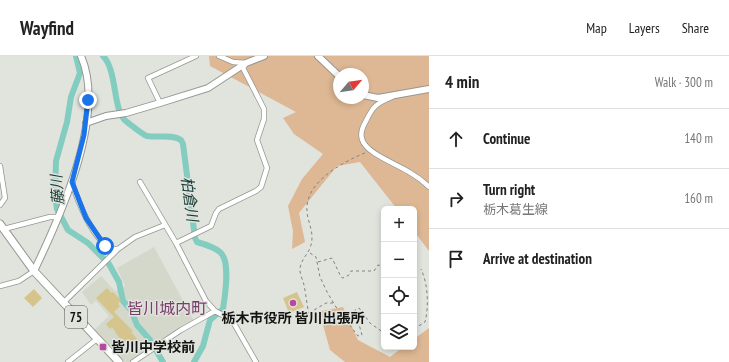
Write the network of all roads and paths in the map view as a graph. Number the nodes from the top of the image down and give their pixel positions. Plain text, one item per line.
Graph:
1 (81, 56) edge
2 (196, 56) edge
3 (219, 56) edge
4 (264, 56) edge
5 (318, 56) edge
6 (246, 64) junction
7 (333, 70) edge
8 (429, 89) edge
9 (399, 95) junction
10 (369, 96) edge
11 (160, 103) junction
12 (86, 123) junction
13 (371, 151) junction
14 (0, 166) edge
15 (72, 182) junction
16 (140, 182) dead end
17 (429, 187) edge
18 (0, 205) edge
19 (59, 215) junction
20 (165, 225) junction
21 (2, 226) edge
22 (176, 243) junction
23 (118, 249) junction
24 (309, 253) junction
25 (317, 262) junction
26 (381, 266) edge
27 (421, 269) dead end
28 (34, 271) junction
29 (0, 286) edge
30 (63, 303) junction
31 (334, 304) junction
32 (215, 312) junction
33 (308, 313) junction
34 (304, 318) dead end
35 (417, 327) edge
36 (381, 331) edge
37 (97, 339) junction
38 (68, 362) edge
39 (119, 362) edge
40 (133, 362) edge
41 (256, 362) edge

1 - 12 street
2 - 11 street
3 - 6 street
4 - 6 street
5 - 7 street
6 - 11 street
6 - 22 street
8 - 9 street
9 - 10 street
9 - 13 street
11 - 12 street
12 - 15 street
13 - 17 street
13 - 24 path
14 - 18 street
15 - 19 street
15 - 23 street
16 - 20 street
19 - 21 street
19 - 28 street
20 - 22 street
20 - 23 street
21 - 28 main road, 75
22 - 32 street
23 - 30 street
24 - 25 path
24 - 33 path
25 - 26 path
25 - 31 path
27 - 35 path
28 - 29 street
28 - 30 main road, 75
30 - 37 main road, 75
31 - 33 path
31 - 36 path
32 - 40 street
32 - 41 street
33 - 34 path
37 - 38 street
37 - 39 main road, 75

